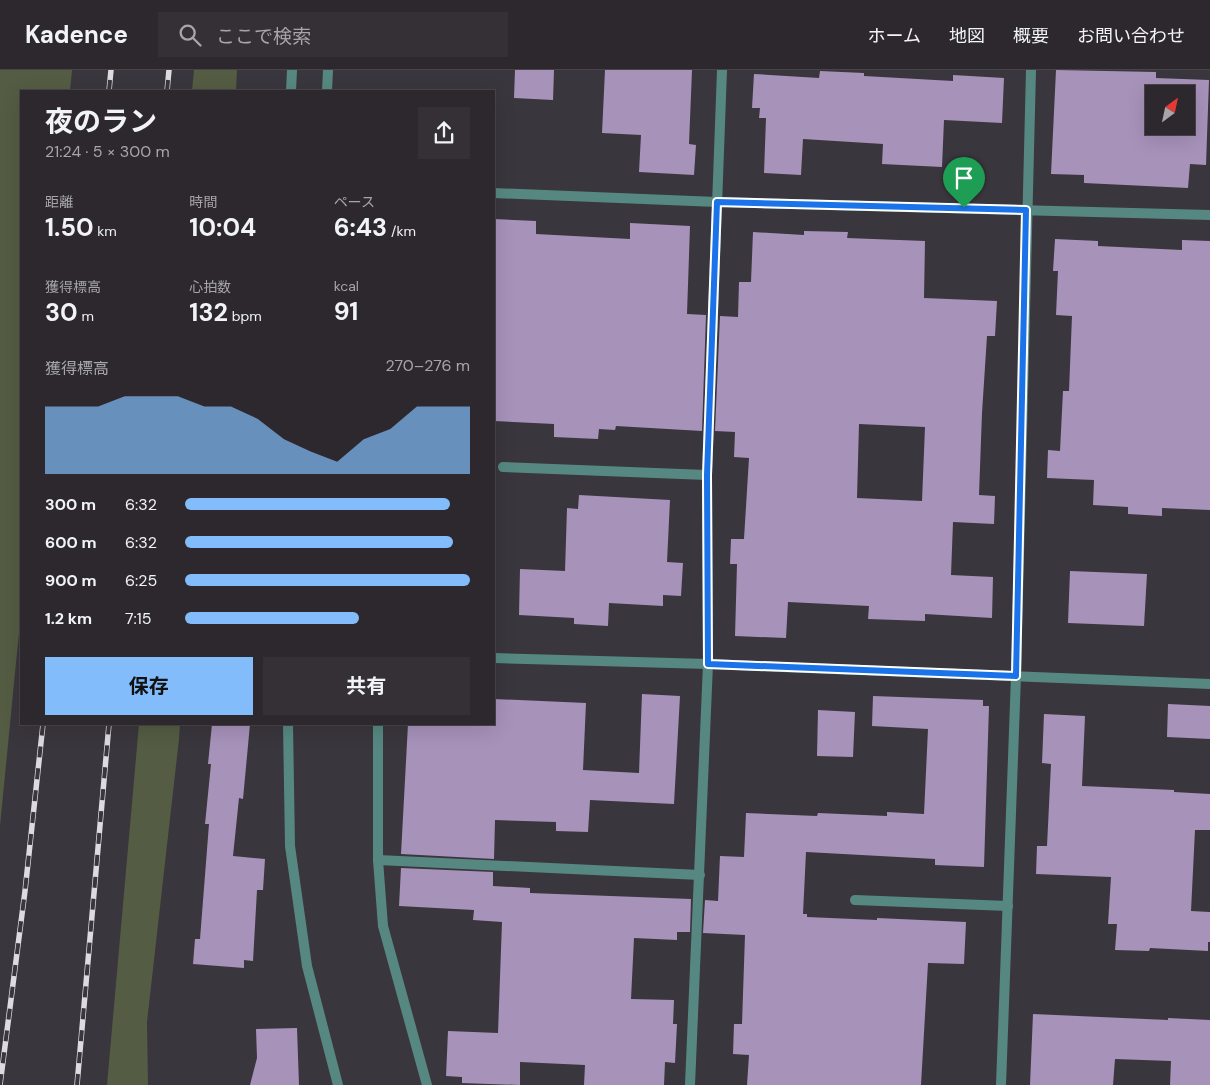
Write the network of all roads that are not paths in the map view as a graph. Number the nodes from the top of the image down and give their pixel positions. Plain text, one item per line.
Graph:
1 (292, 70) edge
2 (328, 70) edge
3 (722, 70) edge
4 (1031, 70) edge
5 (291, 90) edge
6 (327, 90) edge
7 (495, 193) edge
8 (717, 202) junction
9 (1026, 210) junction
10 (1210, 215) edge
11 (503, 468) dead end
12 (707, 475) junction
13 (495, 658) edge
14 (708, 664) junction
15 (1016, 676) junction
16 (1210, 684) edge
17 (288, 725) edge
18 (378, 725) edge
19 (378, 860) junction
20 (700, 875) junction
21 (855, 900) dead end
22 (1008, 906) junction
23 (338, 1085) edge
24 (427, 1085) edge
25 (690, 1085) edge
26 (1001, 1085) edge

1 - 5 street
2 - 6 street
3 - 8 street
4 - 9 street
7 - 8 street
8 - 9 street
8 - 12 street
9 - 10 street
9 - 15 street
11 - 12 street
12 - 14 street
13 - 14 street
14 - 15 street
14 - 20 street
15 - 16 street
15 - 22 street
17 - 23 street
18 - 19 street
19 - 20 street
19 - 24 street
20 - 25 street
21 - 22 street
22 - 26 street

